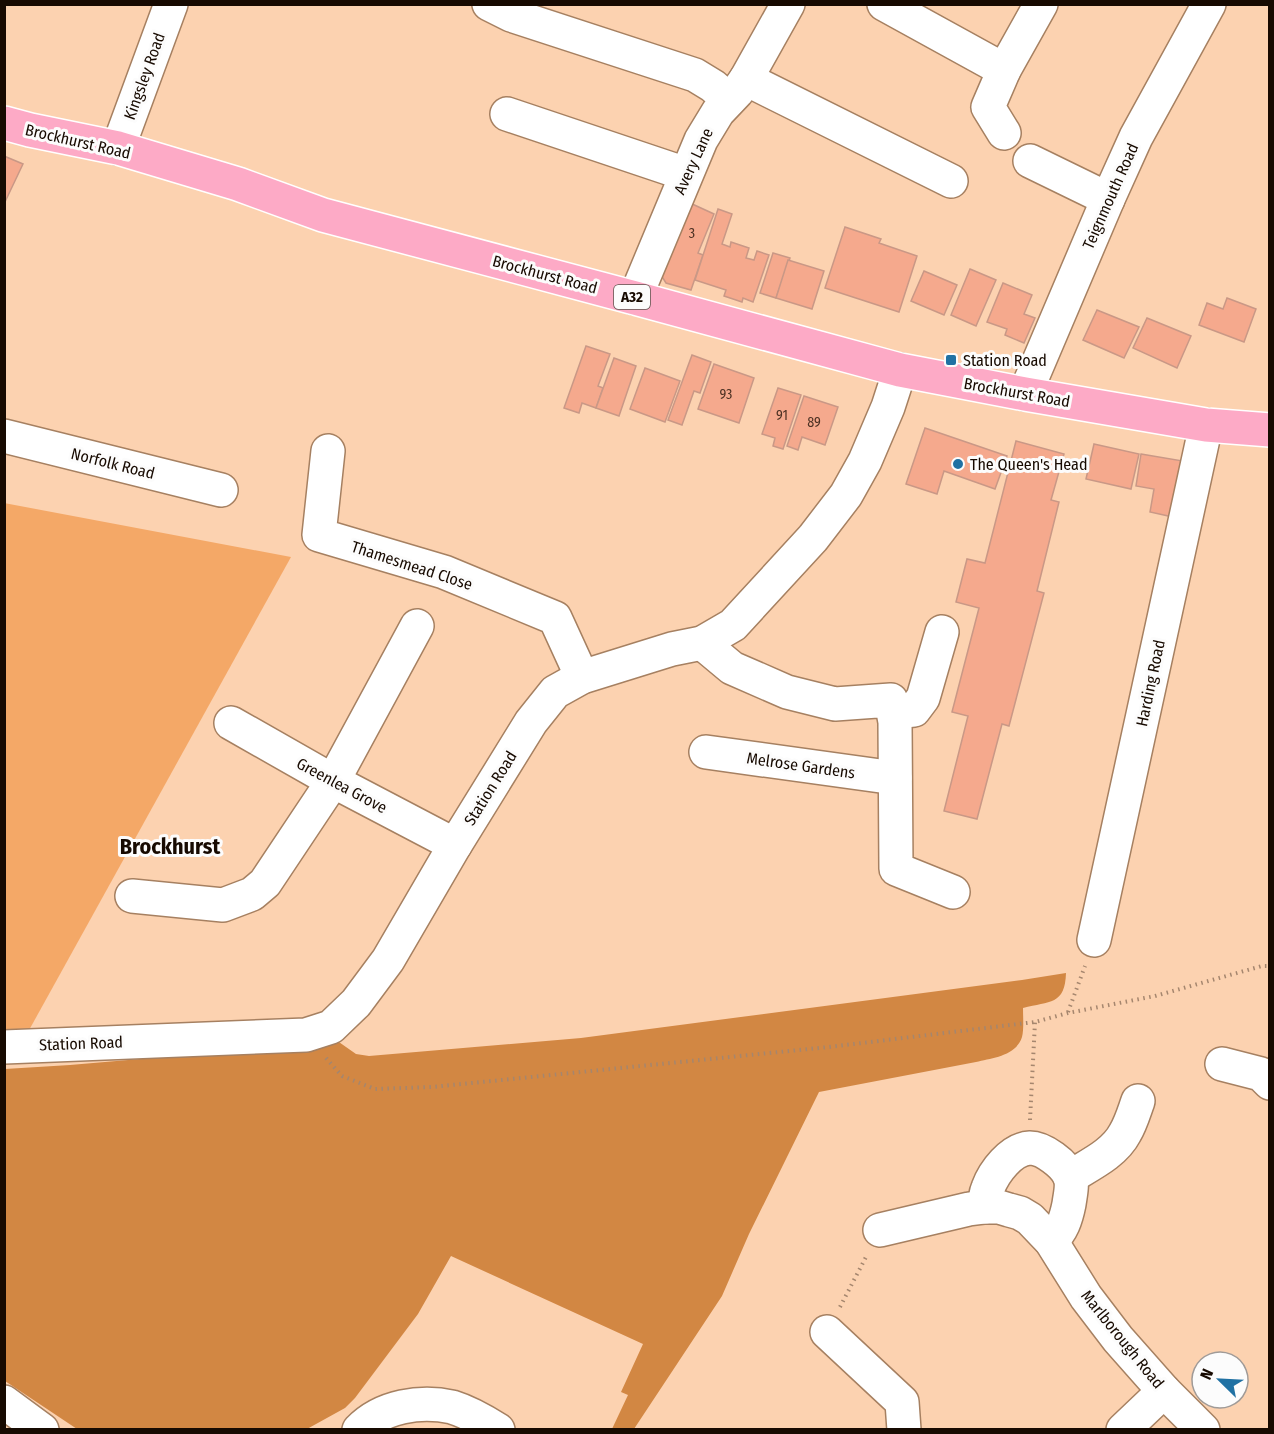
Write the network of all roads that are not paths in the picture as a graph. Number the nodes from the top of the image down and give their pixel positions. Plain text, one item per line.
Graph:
1 (171, 4) edge
2 (489, 4) edge
3 (789, 4) edge
4 (884, 4) edge
5 (1041, 4) edge
6 (1209, 4) edge
7 (1004, 70) junction
8 (737, 89) junction
9 (507, 114) dead end
10 (4, 123) edge
11 (1004, 134) dead end
12 (118, 148) junction
13 (1030, 161) dead end
14 (686, 174) junction
15 (951, 181) dead end
16 (1108, 199) junction
17 (635, 298) junction
18 (900, 370) junction
19 (1025, 393) junction
20 (1206, 425) junction
21 (1269, 430) edge
22 (4, 436) edge
23 (328, 452) dead end
24 (221, 490) dead end
25 (417, 626) dead end
26 (942, 632) dead end
27 (702, 643) junction
28 (582, 677) junction
29 (894, 712) junction
30 (231, 723) dead end
31 (706, 752) dead end
32 (896, 778) junction
33 (333, 781) junction
34 (455, 845) junction
35 (953, 892) dead end
36 (132, 897) dead end
37 (1094, 940) road end
38 (4, 1047) edge
39 (1222, 1064) dead end
40 (1267, 1069) edge
41 (1137, 1101) dead end
42 (1070, 1177) junction
43 (985, 1207) junction
44 (880, 1230) road end
45 (1051, 1241) junction
46 (827, 1332) road end
47 (1164, 1390) junction
48 (4, 1402) edge
49 (42, 1430) edge
50 (359, 1430) edge
51 (498, 1430) edge
52 (904, 1430) edge
53 (1123, 1430) edge
54 (1203, 1430) edge

1 - 12 street, Kingsley Road
2 - 8 street
3 - 8 street, Avery Lane
4 - 7 street
5 - 7 street
6 - 16 street, Teignmouth Road
7 - 11 street
8 - 14 street, Avery Lane
8 - 15 street
9 - 14 street
10 - 12 main road, Brockhurst Road / A32
12 - 17 main road, Brockhurst Road / A32
13 - 16 street
14 - 17 street, Avery Lane
16 - 19 street, Teignmouth Road
17 - 18 main road, Brockhurst Road / A32
18 - 19 main road, Brockhurst Road / A32
18 - 27 street, Station Road
19 - 20 main road, Brockhurst Road / A32
20 - 21 main road, Brockhurst Road / A32
20 - 37 street, Harding Road
22 - 24 street, Norfolk Road
23 - 28 street, Thamesmead Close
25 - 33 street
26 - 29 street
27 - 28 street, Station Road
27 - 29 street
28 - 34 street, Station Road
29 - 32 street
30 - 33 street, Greenlea Grove
31 - 32 street, Melrose Gardens
32 - 35 street
33 - 34 street, Greenlea Grove
33 - 36 street
34 - 38 street, Station Road
39 - 40 street
41 - 42 street
42 - 43 street
42 - 45 street
43 - 44 street, Marlborough Road
43 - 45 street, Marlborough Road
45 - 47 street, Marlborough Road
46 - 52 street
47 - 53 street
47 - 54 street, Marlborough Road
48 - 49 street
50 - 51 street

